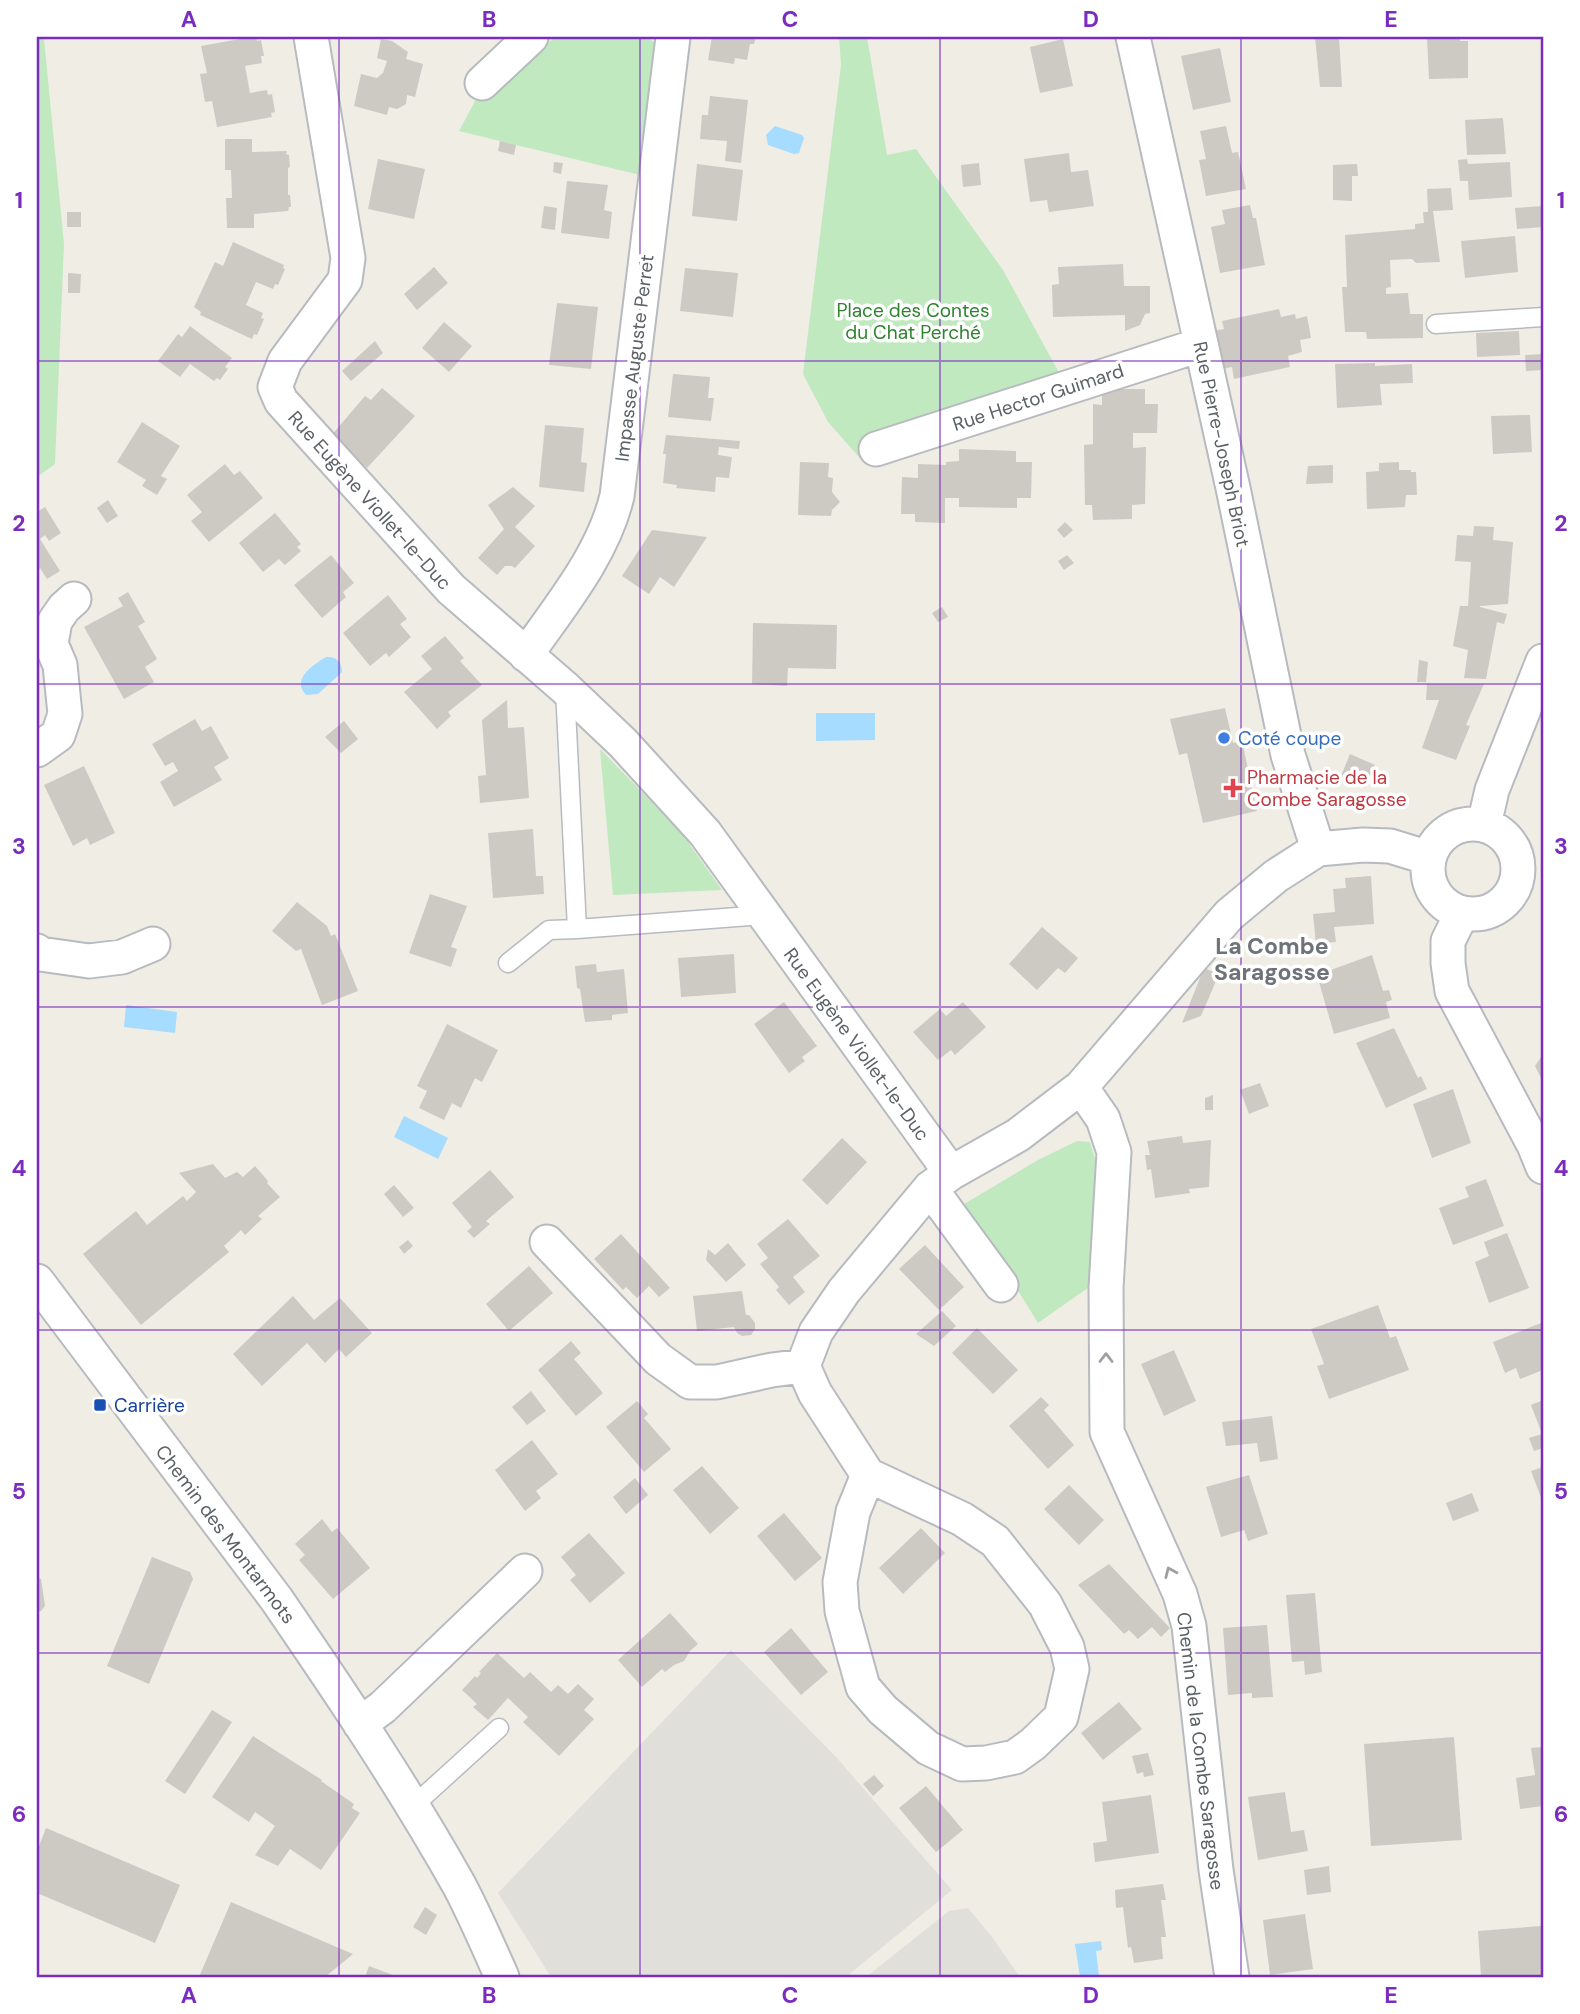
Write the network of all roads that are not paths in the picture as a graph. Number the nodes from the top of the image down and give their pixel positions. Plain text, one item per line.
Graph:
1 (311, 37) edge
2 (531, 37) edge
3 (673, 37) edge
4 (1133, 37) edge
5 (482, 83) dead end
6 (1543, 317) edge
7 (1436, 324) dead end
8 (1200, 345) junction
9 (876, 449) dead end
10 (74, 599) dead end
11 (526, 655) junction
12 (1543, 661) edge
13 (565, 688) junction
14 (37, 750) edge
15 (1484, 825) junction
16 (1318, 849) junction
17 (1429, 858) junction
18 (1462, 913) junction
19 (764, 915) junction
20 (577, 929) junction
21 (153, 944) dead end
22 (37, 951) edge
23 (509, 963) dead end
24 (1082, 1087) junction
25 (1543, 1167) edge
26 (940, 1180) junction
27 (547, 1242) dead end
28 (37, 1281) edge
29 (1001, 1285) dead end
30 (803, 1366) junction
31 (868, 1475) junction
32 (524, 1571) dead end
33 (360, 1724) junction
34 (499, 1728) dead end
35 (412, 1807) junction
36 (502, 1977) edge
37 (1232, 1977) edge

1 - 11 street, Rue Eugène Viollet-le-Duc
2 - 5 street
3 - 11 street, Impasse Auguste Perret
4 - 8 street, Rue Pierre-Joseph Briot
6 - 7 lane
8 - 9 street, Rue Hector Guimard
8 - 16 street, Rue Pierre-Joseph Briot
10 - 14 street
11 - 13 street, Rue Eugène Viollet-le-Duc
12 - 15 street
13 - 19 street, Rue Eugène Viollet-le-Duc
13 - 20 lane
15 - 17 street
15 - 18 street
16 - 17 street
16 - 24 street
17 - 18 street
18 - 25 street
19 - 20 lane
19 - 26 street, Rue Eugène Viollet-le-Duc
20 - 23 lane
21 - 22 street
24 - 26 street
37 -> 24 street, Chemin de la Combe Saragosse
26 - 29 street, Rue Eugène Viollet-le-Duc
26 - 30 street
27 - 30 street
28 - 33 street, Chemin des Montarmots
30 - 31 street
31 - 31 street
32 - 33 street
33 - 35 street, Chemin des Montarmots
34 - 35 lane
35 - 36 street, Chemin des Montarmots

